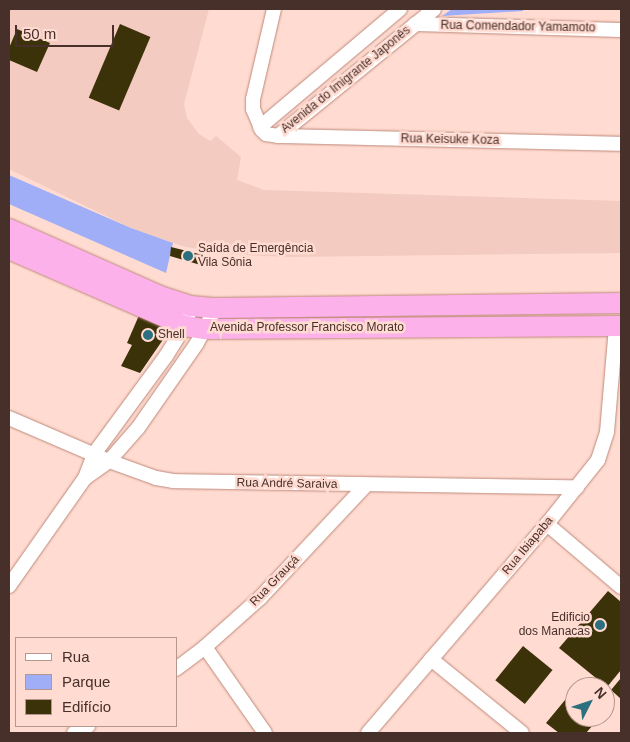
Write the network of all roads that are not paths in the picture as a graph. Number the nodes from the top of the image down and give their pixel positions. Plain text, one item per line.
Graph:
1 (274, 9) edge
2 (400, 9) edge
3 (434, 9) edge
4 (415, 24) junction
5 (621, 30) edge
6 (260, 127) junction
7 (278, 136) junction
8 (621, 144) edge
9 (9, 229) edge
10 (9, 248) edge
11 (621, 303) edge
12 (191, 306) junction
13 (216, 308) junction
14 (185, 326) junction
15 (619, 326) edge
16 (205, 330) junction
17 (9, 418) edge
18 (94, 454) junction
19 (109, 461) junction
20 (85, 478) junction
21 (366, 485) junction
22 (577, 488) junction
23 (547, 524) junction
24 (9, 586) edge
25 (621, 587) edge
26 (205, 648) junction
27 (432, 659) junction
28 (178, 668) edge
29 (86, 727) edge
30 (74, 733) edge
31 (264, 733) edge
32 (368, 733) edge
33 (522, 733) edge

1 - 6 street
2 - 6 street, Avenida do Imigrante Japonês
3 - 4 street, Avenida do Imigrante Japonês
4 - 5 street, Rua Comendador Yamamoto
4 - 7 street, Avenida do Imigrante Japonês
6 - 7 street, Avenida do Imigrante Japonês
7 - 8 street, Rua Keisuke Koza
9 - 12 highway, Avenida Professor Francisco Morato
10 - 14 highway, Avenida Professor Francisco Morato
11 - 13 highway, Avenida Professor Francisco Morato
12 - 13 highway, Avenida Professor Francisco Morato
12 - 14 street
13 - 16 street
14 - 16 highway, Avenida Professor Francisco Morato
14 - 18 street
15 - 16 highway, Avenida Professor Francisco Morato
15 - 22 street, Rua Ibiapaba
16 - 19 street
17 - 18 street, Rua André Saraiva
18 - 19 street, Rua André Saraiva
18 - 20 street
19 - 20 street
19 - 21 street, Rua André Saraiva
20 - 24 street
21 - 22 street, Rua André Saraiva
21 - 26 street, Rua Grauçá
22 - 23 street, Rua Ibiapaba
23 - 25 street
23 - 27 street, Rua Ibiapaba
26 - 28 street, Rua Grauçá
26 - 31 street
27 - 32 street, Rua Ibiapaba
27 - 33 street
29 - 30 street

